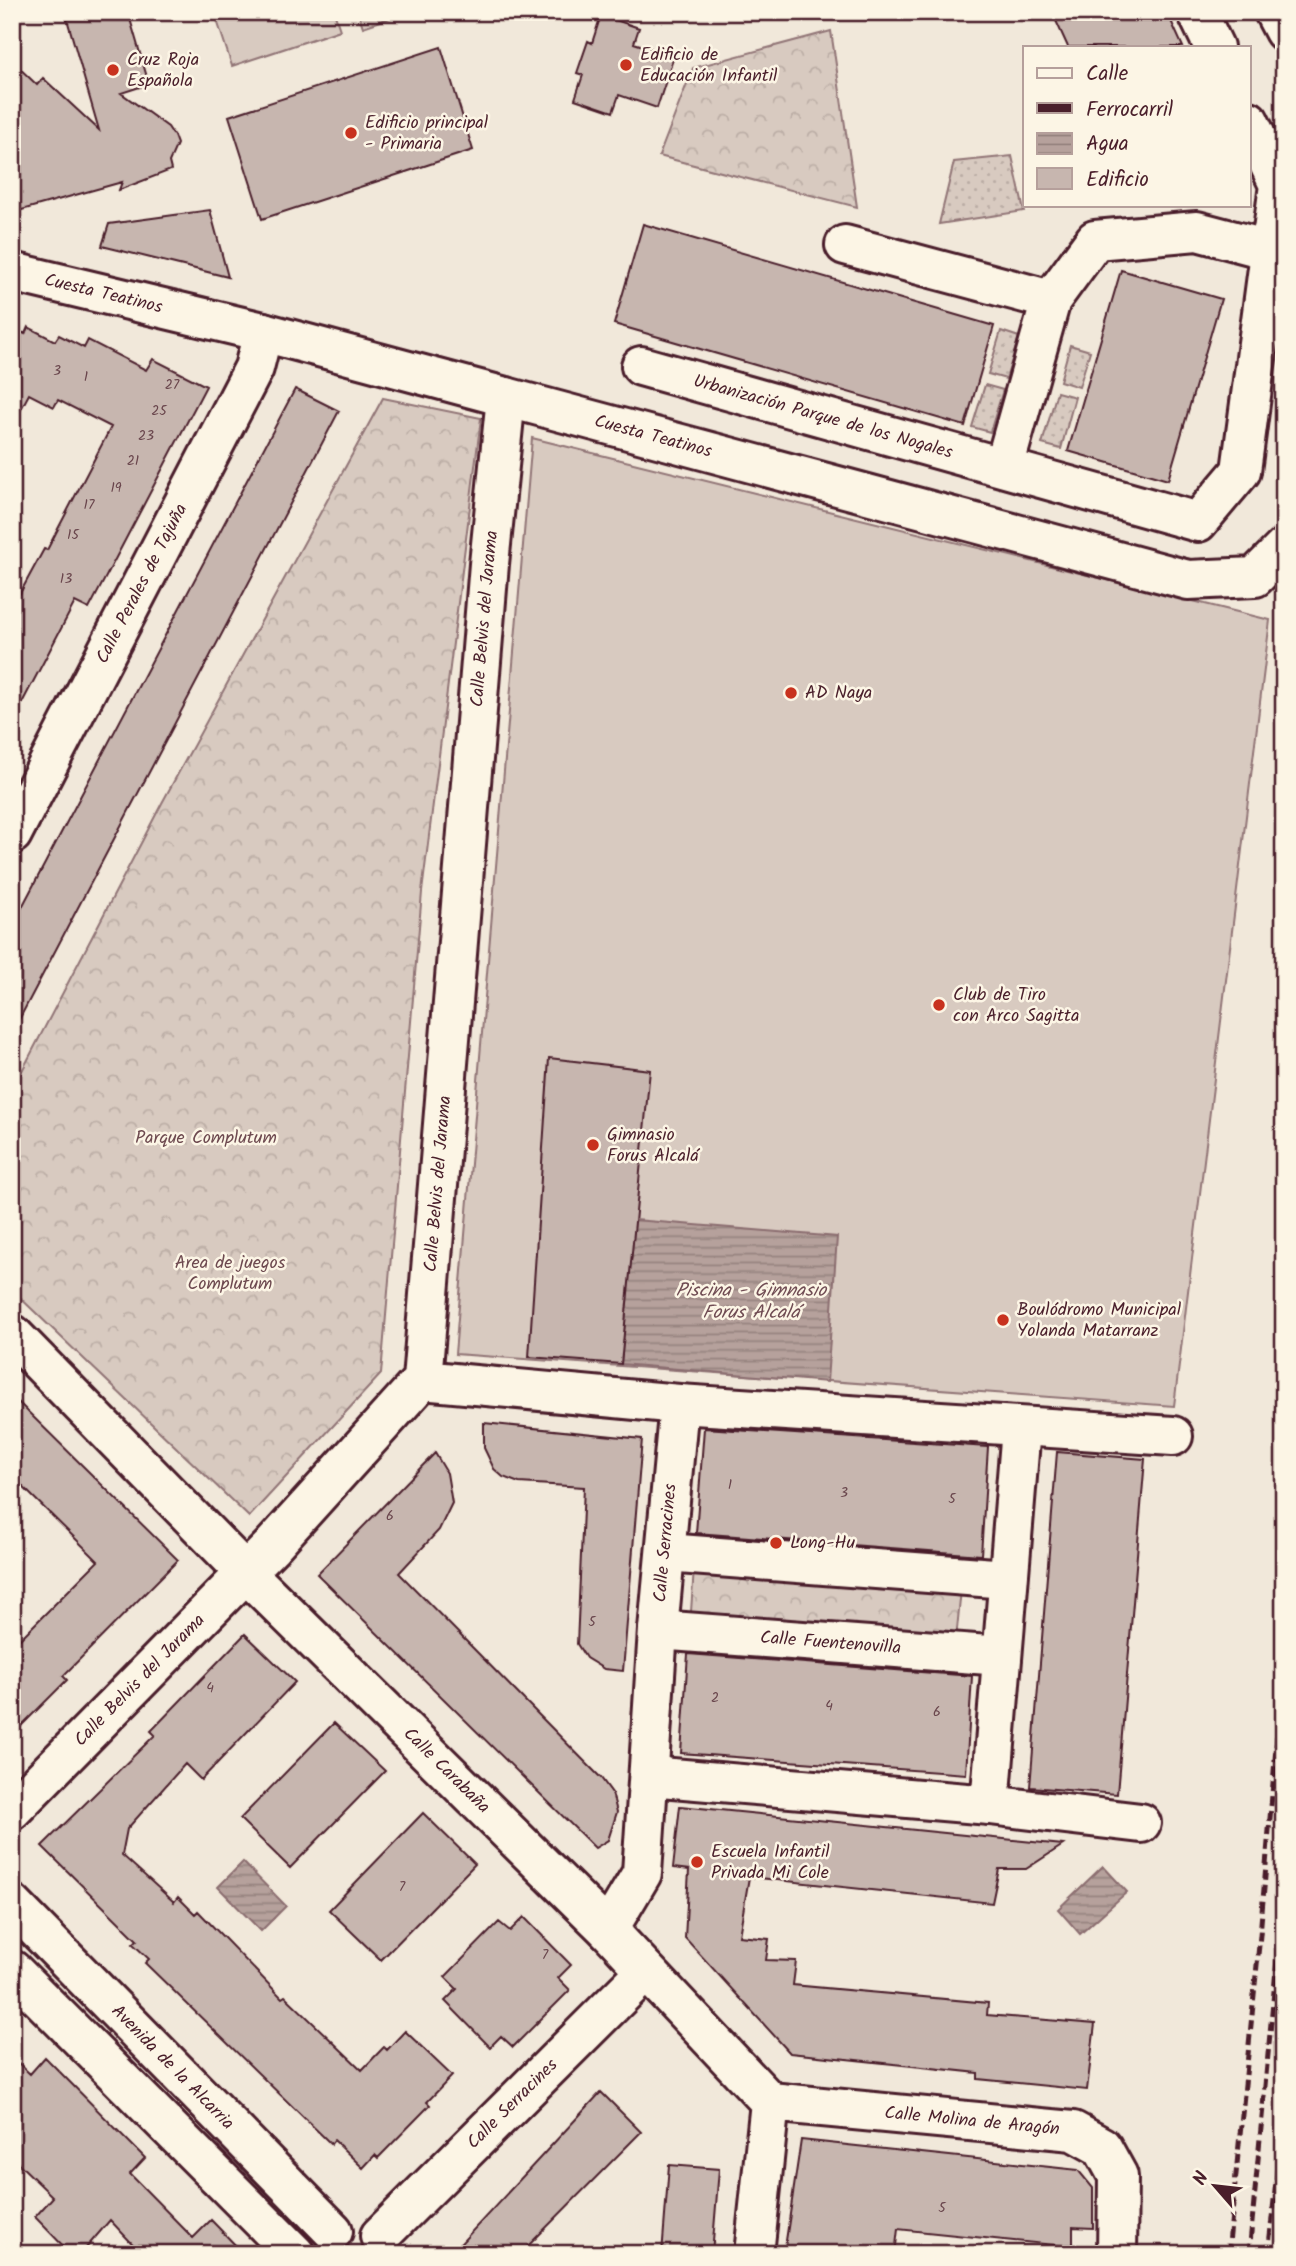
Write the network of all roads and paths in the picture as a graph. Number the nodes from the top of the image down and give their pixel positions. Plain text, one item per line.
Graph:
1 (1197, 12) edge
2 (1275, 12) edge
3 (1284, 31) edge
4 (1214, 46) edge
5 (1250, 123) edge
6 (845, 245) dead end
7 (1276, 252) edge
8 (12, 272) edge
9 (1051, 300) junction
10 (263, 332) junction
11 (641, 366) dead end
12 (506, 397) junction
13 (1004, 467) junction
14 (1284, 548) edge
15 (12, 834) edge
16 (12, 1334) edge
17 (422, 1380) junction
18 (679, 1404) junction
19 (1021, 1428) junction
20 (1173, 1436) dead end
21 (666, 1553) junction
22 (246, 1573) junction
23 (1007, 1579) junction
24 (658, 1630) junction
25 (1002, 1656) junction
26 (649, 1776) junction
27 (990, 1805) junction
28 (12, 1810) edge
29 (1141, 1823) dead end
30 (12, 1904) edge
31 (608, 1930) junction
32 (12, 1970) edge
33 (646, 1970) junction
34 (770, 2102) junction
35 (323, 2243) edge
36 (386, 2245) edge
37 (295, 2254) edge
38 (754, 2254) edge
39 (1118, 2254) edge

1 - 4 street
2 - 3 street
5 - 7 street, Urbanización Parque de los Nogales
6 - 9 street
7 - 9 street
7 - 13 street, Urbanización Parque de los Nogales
8 - 10 street, Cuesta Teatinos
9 - 13 street
10 - 12 street, Cuesta Teatinos
10 - 15 street, Calle Perales de Tajuña
11 - 13 street, Urbanización Parque de los Nogales
12 - 14 street, Cuesta Teatinos
12 - 17 street, Calle Belvis del Jarama
16 - 22 street, Calle Carabaña
17 - 18 street
17 - 22 street, Calle Belvis del Jarama
18 - 19 street
18 - 21 street, Calle Serracines
19 - 20 street
19 - 23 street
21 - 23 street
21 - 24 street, Calle Serracines
22 - 28 street, Calle Belvis del Jarama
22 - 31 street, Calle Carabaña
23 - 25 street
24 - 25 street, Calle Fuentenovilla
24 - 26 street, Calle Serracines
25 - 27 street
26 - 27 street
26 - 31 street, Calle Serracines
27 - 29 street
30 - 35 street, Avenida de la Alcarria
31 - 33 street, Calle Carabaña
32 - 37 street
33 - 34 street, Calle Carabaña
33 - 36 street, Calle Serracines
34 - 38 street
34 - 39 street, Calle Molina de Aragón
35 - 36 street, Avenida de la Alcarria

